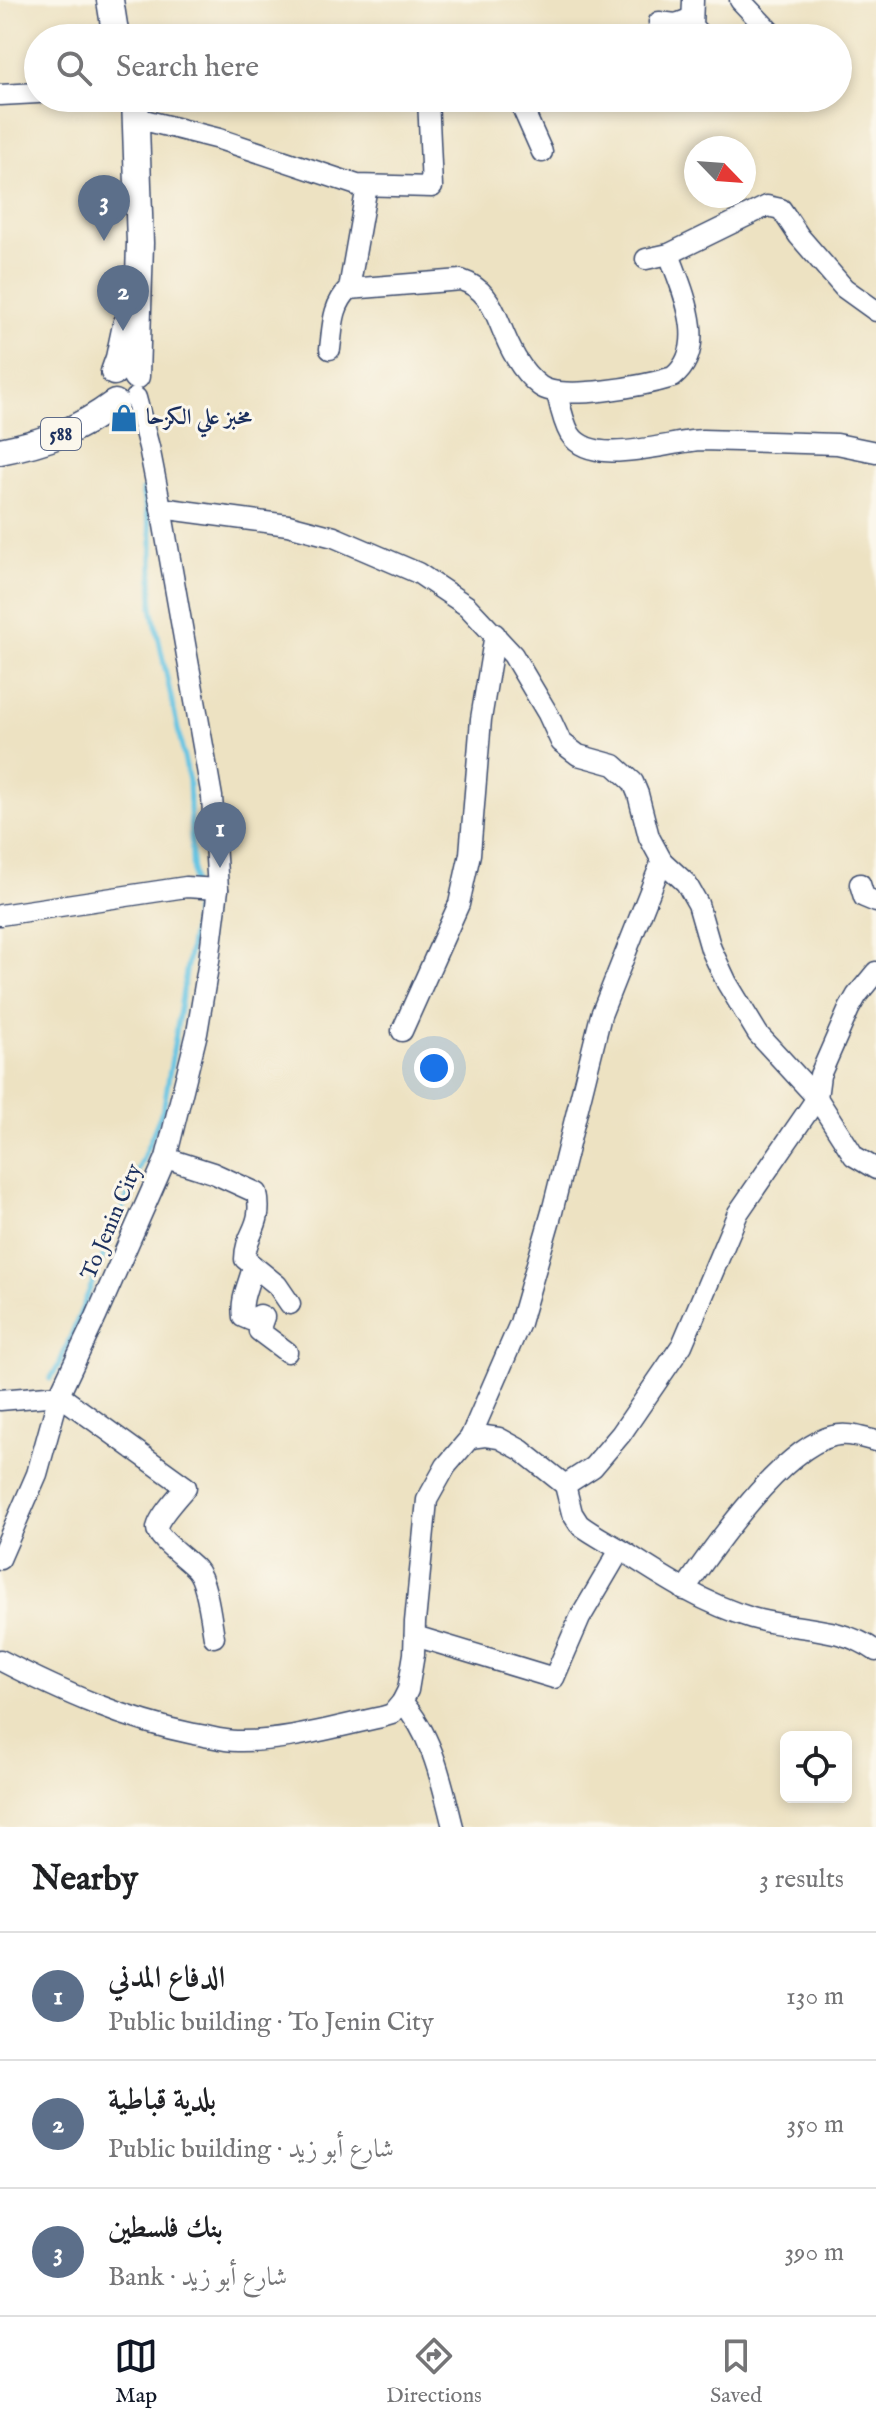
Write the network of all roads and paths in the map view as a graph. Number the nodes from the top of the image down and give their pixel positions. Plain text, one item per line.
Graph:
1 (110, 0) edge
2 (125, 0) edge
3 (740, 0) edge
4 (692, 9) edge
5 (659, 22) dead end
6 (114, 24) edge
7 (128, 24) edge
8 (763, 24) edge
9 (24, 94) edge
10 (0, 95) edge
11 (132, 112) edge
12 (150, 112) edge
13 (429, 112) edge
14 (524, 112) edge
15 (542, 152) dead end
16 (367, 186) junction
17 (669, 254) junction
18 (646, 259) dead end
19 (349, 289) junction
20 (876, 311) edge
21 (330, 349) dead end
22 (125, 387) junction
23 (557, 393) junction
24 (0, 451) edge
25 (876, 452) edge
26 (161, 508) junction
27 (495, 634) junction
28 (662, 861) junction
29 (860, 884) dead end
30 (218, 889) junction
31 (876, 902) edge
32 (0, 915) edge
33 (876, 972) edge
34 (402, 1031) dead end
35 (817, 1098) junction
36 (166, 1158) junction
37 (876, 1169) edge
38 (253, 1267) junction
39 (290, 1304) dead end
40 (287, 1352) dead end
41 (59, 1395) junction
42 (0, 1400) edge
43 (470, 1438) junction
44 (876, 1441) edge
45 (565, 1485) junction
46 (620, 1550) junction
47 (0, 1559) edge
48 (684, 1590) junction
49 (415, 1636) junction
50 (214, 1637) dead end
51 (876, 1651) edge
52 (0, 1660) edge
53 (402, 1702) junction
54 (453, 1827) edge

1 - 6 main road
2 - 7 main road
3 - 8 street
4 - 5 street
9 - 10 street
11 - 22 main road
12 - 16 street
13 - 16 street
14 - 15 street
16 - 19 street
17 - 18 street
17 - 20 street
17 - 23 street
19 - 21 street
19 - 23 street
22 - 24 main road, 588
22 - 26 street, To Jenin City
23 - 25 street
26 - 27 street
26 - 30 street, To Jenin City
27 - 28 street
27 - 34 street
28 - 35 street
28 - 43 street
29 - 31 street
30 - 32 street
30 - 36 street, To Jenin City
33 - 35 street
35 - 37 street
35 - 45 street
36 - 38 street
36 - 41 street, To Jenin City
38 - 39 street
38 - 40 street
41 - 42 street
41 - 47 street, To Jenin City
41 - 50 street
43 - 45 street
43 - 49 street
44 - 48 street
45 - 46 street
46 - 48 street
46 - 49 street
48 - 51 street
49 - 53 street
52 - 53 street
53 - 54 street

